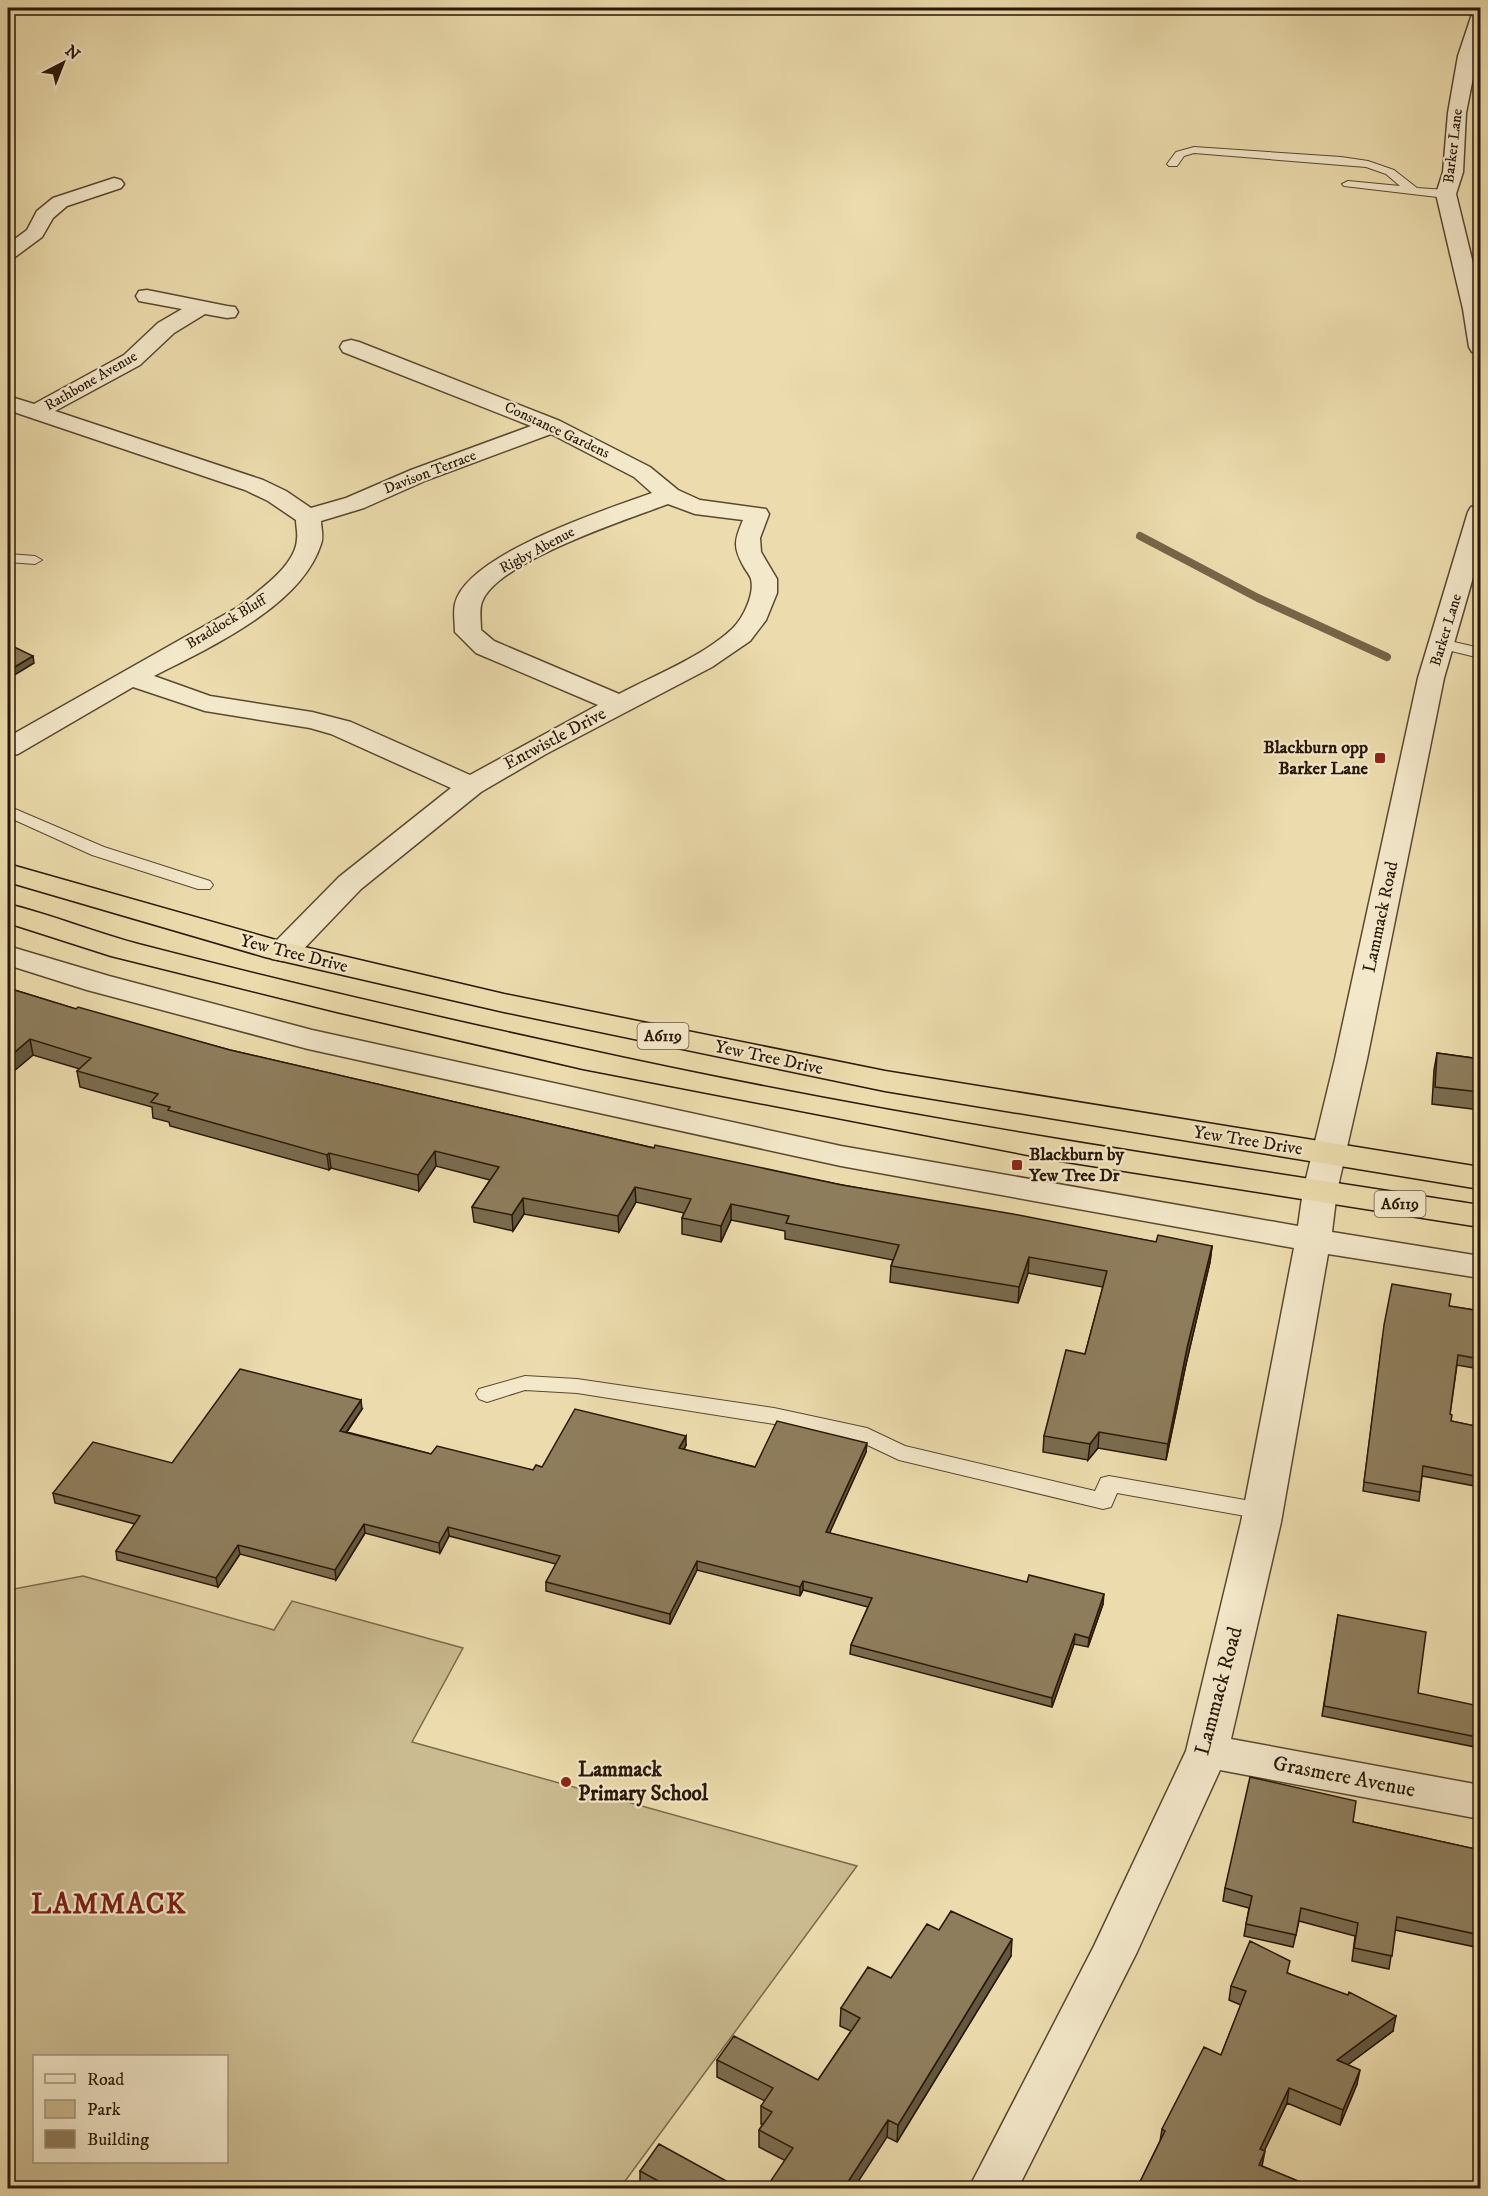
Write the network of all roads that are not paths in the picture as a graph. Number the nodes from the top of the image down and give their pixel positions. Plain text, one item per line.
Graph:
1 (1480, 17) edge
2 (1173, 164) dead end
3 (114, 184) dead end
4 (1348, 184) dead end
5 (1413, 191) junction
6 (1446, 194) junction
7 (8, 253) edge
8 (147, 296) dead end
9 (201, 307) junction
10 (227, 312) dead end
11 (351, 347) dead end
12 (1480, 347) edge
13 (8, 403) edge
14 (37, 412) junction
15 (552, 426) junction
16 (669, 495) junction
17 (1480, 512) edge
18 (757, 514) joint
19 (308, 517) junction
20 (8, 558) edge
21 (35, 560) dead end
22 (1441, 644) junction
23 (1480, 653) edge
24 (131, 677) junction
25 (1431, 678) joint
26 (621, 705) junction
27 (8, 748) edge
28 (471, 786) junction
29 (8, 811) edge
30 (8, 873) edge
31 (204, 885) dead end
32 (8, 913) edge
33 (283, 952) junction
34 (8, 955) edge
35 (255, 982) junction
36 (1324, 1173) junction
37 (1480, 1178) edge
38 (1480, 1216) edge
39 (1313, 1240) junction
40 (1480, 1267) edge
41 (487, 1394) dead end
42 (1262, 1511) junction
43 (1207, 1751) junction
44 (1480, 1802) edge
45 (993, 2188) edge

1 - 6 street, Barker Lane
2 - 5 lane
3 - 7 street
4 - 5 lane
5 - 6 lane
6 - 12 street, Barker Lane
8 - 9 street
9 - 10 street
9 - 14 street, Rathbone Avenue
11 - 15 street, Constance Gardens
13 - 14 street
14 - 19 street
15 - 16 street, Constance Gardens
15 - 19 street, Davison Terrace
16 - 18 street, Constance Gardens
16 - 26 street, Rigby Abenue
17 - 22 street, Barker Lane
18 - 26 street, Entwistle Drive
19 - 24 street, Braddock Bluff
20 - 21 lane
22 - 23 lane
22 - 25 street, Barker Lane
24 - 27 street, Braddock Bluff
24 - 28 street
25 - 36 street, Lammack Road
26 - 28 street, Entwistle Drive
28 - 33 street, Entwistle Drive
29 - 31 lane
30 - 33 highway, Yew Tree Drive / A6119
32 - 35 highway, Yew Tree Drive / A6119
33 - 35 highway
33 - 36 highway, Yew Tree Drive / A6119
34 - 39 street
35 - 36 highway, Yew Tree Drive / A6119
36 - 37 highway, A6119
36 - 38 highway, A6119
36 - 39 street, Lammack Road
39 - 40 street
39 - 42 street, Lammack Road
41 - 42 lane
42 - 43 street, Lammack Road
43 - 44 street, Grasmere Avenue
43 - 45 street, Lammack Road

